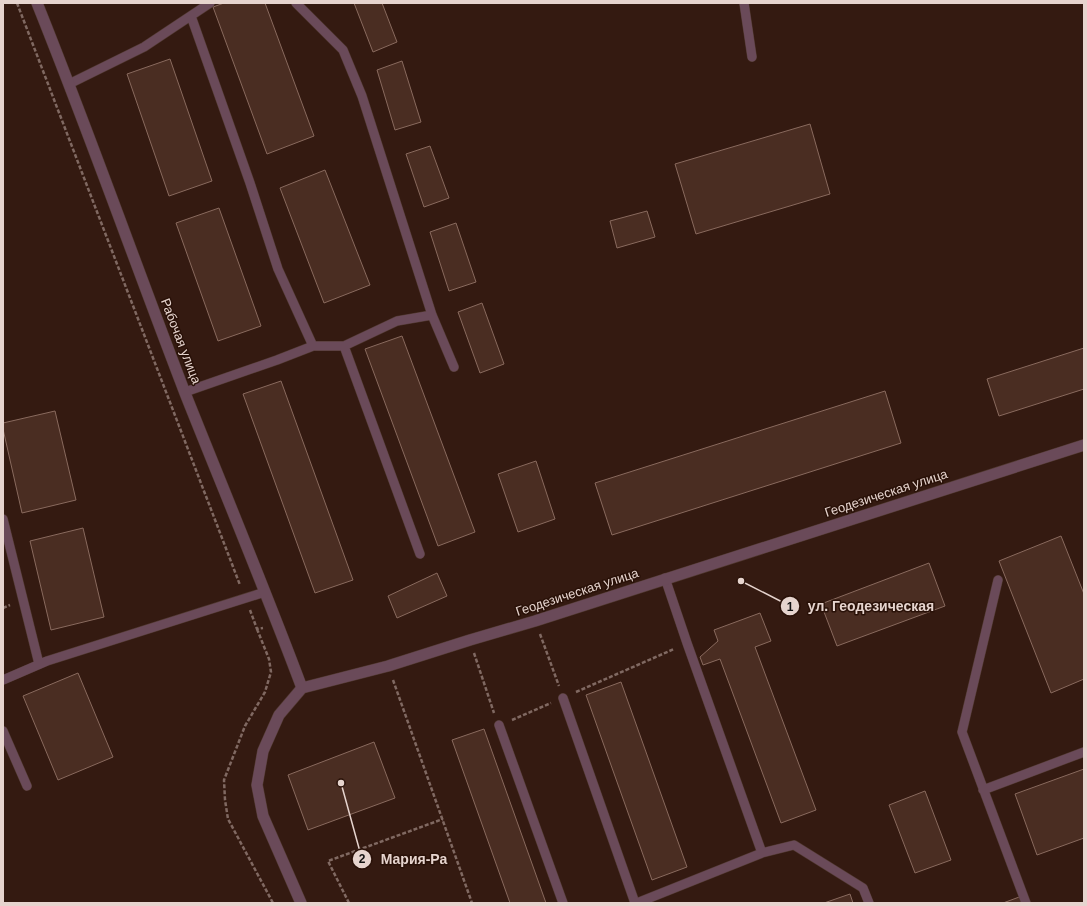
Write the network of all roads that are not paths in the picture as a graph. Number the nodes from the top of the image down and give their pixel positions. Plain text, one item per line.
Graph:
1 (37, 3) edge
2 (210, 3) edge
3 (296, 3) edge
4 (744, 3) edge
5 (191, 16) junction
6 (752, 57) dead end
7 (69, 84) junction
8 (432, 315) junction
9 (313, 346) junction
10 (344, 346) junction
11 (454, 367) dead end
12 (185, 392) junction
13 (1084, 445) edge
14 (3, 519) edge
15 (420, 554) dead end
16 (665, 578) junction
17 (998, 580) dead end
18 (265, 592) junction
19 (39, 664) junction
20 (3, 680) edge
21 (302, 688) junction
22 (563, 698) road end
23 (499, 725) dead end
24 (3, 731) edge
25 (1084, 752) edge
26 (27, 786) dead end
27 (983, 790) junction
28 (762, 853) junction
29 (301, 903) edge
30 (563, 903) edge
31 (636, 903) edge
32 (869, 903) edge
33 (1026, 903) edge

1 - 7 street, Рабочая улица
2 - 5 lane
3 - 8 lane
4 - 6 lane
5 - 7 lane
5 - 9 lane
7 - 12 street, Рабочая улица
8 - 10 lane
8 - 11 lane
9 - 10 lane
9 - 12 lane
10 - 15 lane
12 - 18 street, Рабочая улица
13 - 16 street, Геодезическая улица
14 - 19 lane
16 - 21 street, Геодезическая улица
16 - 28 lane
17 - 27 lane
18 - 19 lane
18 - 21 street, Рабочая улица
19 - 20 lane
21 - 29 street
22 - 31 lane
23 - 30 lane
24 - 26 lane
25 - 27 lane
27 - 33 lane
28 - 31 lane
28 - 32 lane

